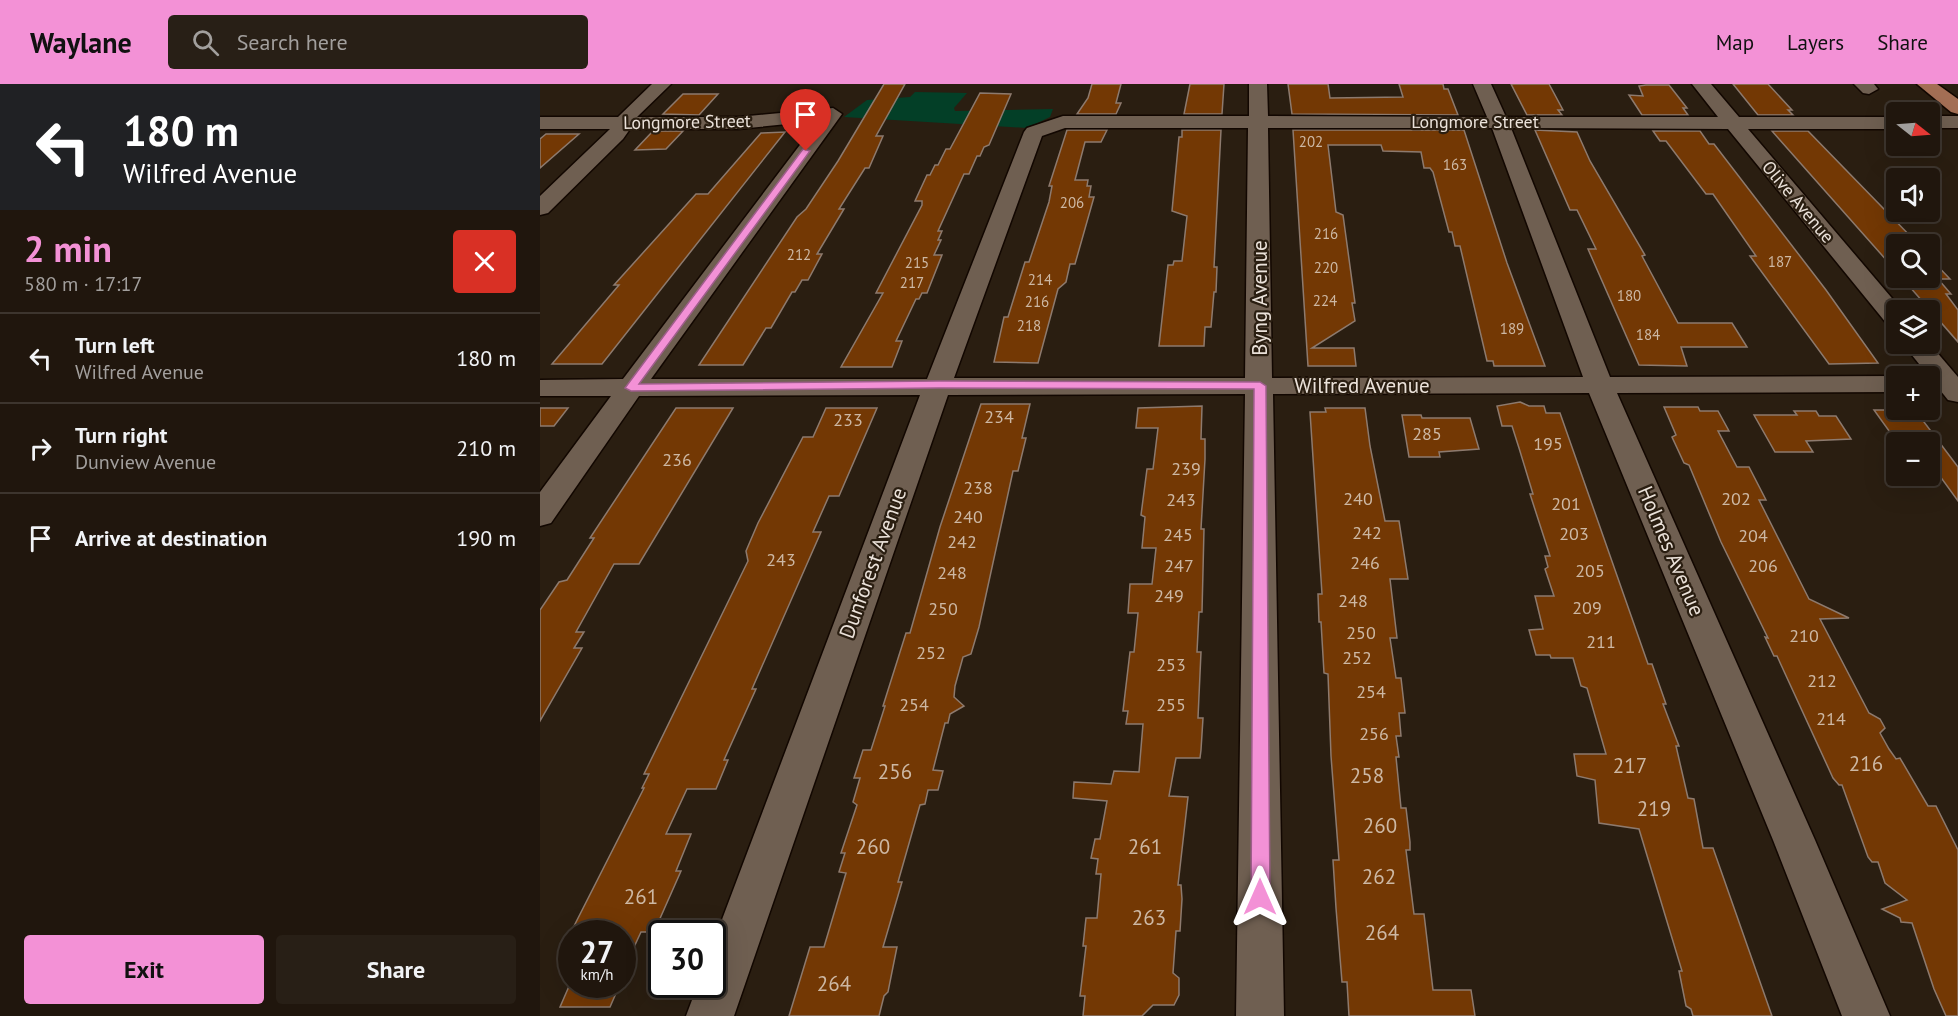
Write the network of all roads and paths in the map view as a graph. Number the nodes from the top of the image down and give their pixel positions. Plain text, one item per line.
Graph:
1 (662, 84) edge
2 (1258, 84) edge
3 (1482, 84) edge
4 (1701, 84) edge
5 (1926, 84) edge
6 (1958, 108) edge
7 (1499, 122) junction
8 (1940, 122) edge
9 (1958, 122) edge
10 (540, 123) edge
11 (624, 123) junction
12 (1054, 123) joint
13 (1259, 123) junction
14 (1732, 123) junction
15 (1886, 123) edge
16 (540, 208) edge
17 (1886, 307) edge
18 (1924, 354) edge
19 (939, 384) junction
20 (1886, 384) edge
21 (1260, 386) junction
22 (1600, 386) junction
23 (1949, 386) edge
24 (540, 387) edge
25 (631, 388) junction
26 (540, 515) edge
27 (710, 1016) edge
28 (1260, 1016) edge
29 (1866, 1016) edge

1 - 11 street
2 - 13 street, Byng Avenue
3 - 7 street, Holmes Avenue
4 - 14 street, Olive Avenue
5 - 6 main road
7 - 13 street, Longmore Street
7 - 14 street, Longmore Street
7 - 22 street, Holmes Avenue
8 - 9 street
10 - 11 street, Longmore Street
11 - 16 street
11 - 25 street, Longmore Street
12 - 13 street, Longmore Street
12 - 19 street, Dunforest Avenue
13 - 21 street, Byng Avenue
14 - 15 street, Longmore Street
14 - 17 street, Olive Avenue
18 - 23 street
19 - 21 street, Wilfred Avenue
19 - 25 street, Wilfred Avenue
19 - 27 street, Dunforest Avenue
20 - 22 street, Wilfred Avenue
21 - 22 street, Wilfred Avenue
21 - 28 street, Byng Avenue
22 - 29 street, Holmes Avenue
24 - 25 street, Wilfred Avenue
25 - 26 street

